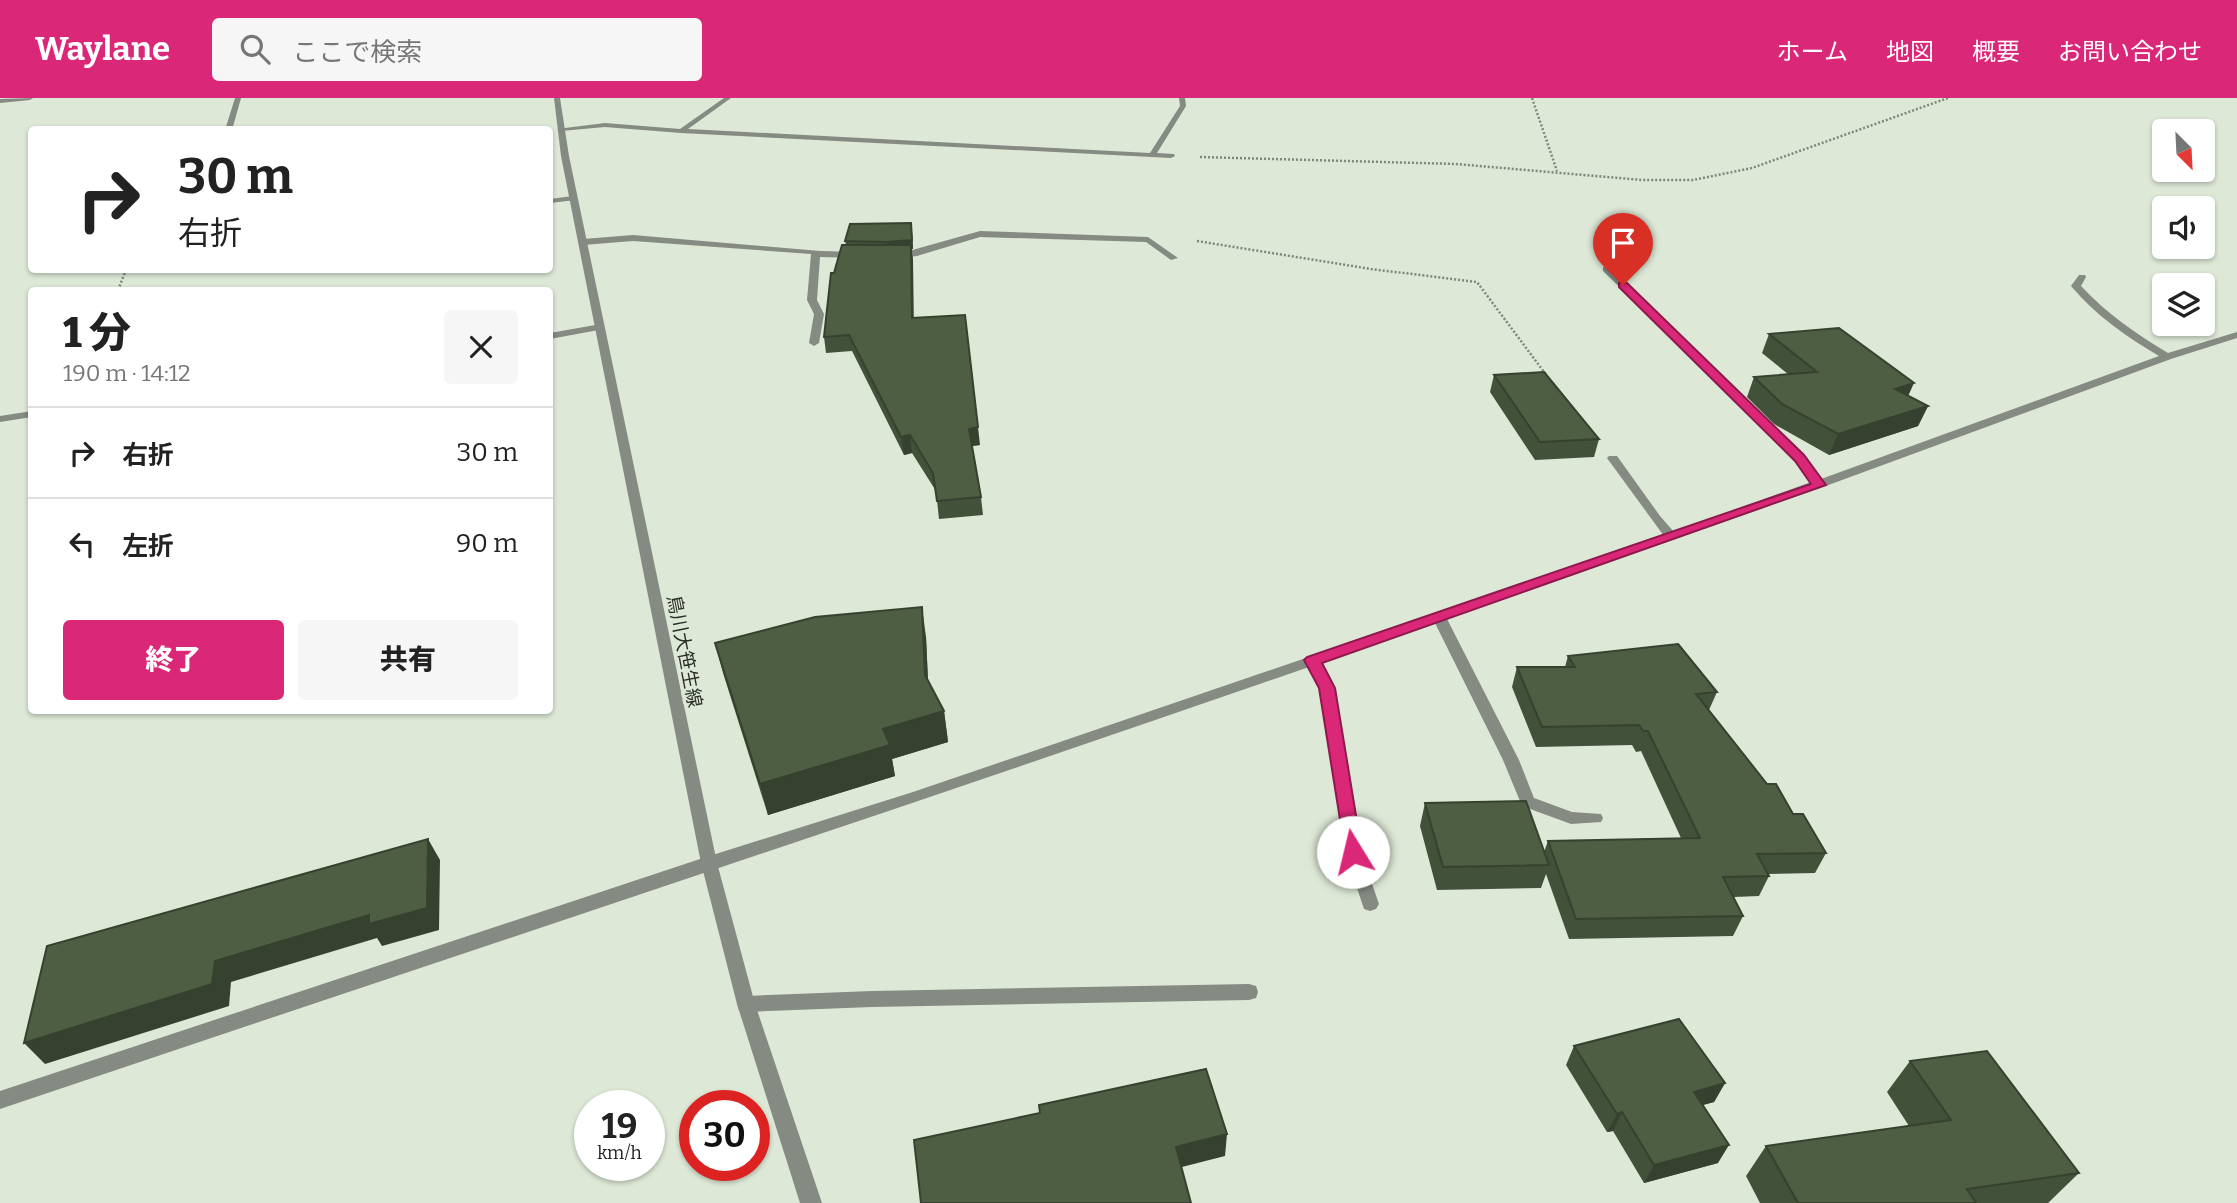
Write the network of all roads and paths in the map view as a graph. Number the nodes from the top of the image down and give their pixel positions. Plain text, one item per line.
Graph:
1 (30, 98) edge
2 (238, 98) edge
3 (557, 98) edge
4 (728, 98) edge
5 (1182, 98) edge
6 (1532, 98) edge
7 (1948, 98) edge
8 (0, 101) edge
9 (229, 126) edge
10 (561, 129) junction
11 (681, 131) junction
12 (1152, 155) junction
13 (1171, 156) joint
14 (1557, 171) junction
15 (573, 198) junction
16 (553, 201) edge
17 (583, 242) junction
18 (1155, 242) junction
19 (816, 254) junction
20 (1174, 258) dead end
21 (1606, 269) dead end
22 (2082, 277) dead end
23 (601, 327) junction
24 (553, 335) edge
25 (2237, 335) edge
26 (814, 343) dead end
27 (2167, 357) junction
28 (1549, 379) edge
29 (28, 415) edge
30 (0, 419) edge
31 (1613, 458) dead end
32 (1819, 485) junction
33 (1672, 537) junction
34 (1439, 617) junction
35 (1312, 660) junction
36 (1595, 818) dead end
37 (709, 863) junction
38 (1370, 904) dead end
39 (1249, 992) dead end
40 (746, 1004) junction
41 (0, 1100) edge
42 (811, 1203) edge

1 - 8 street
2 - 9 street
3 - 10 street, 鳥川大笹生線
4 - 11 street
5 - 12 street
6 - 14 path
7 - 14 path
10 - 11 street
10 - 15 street, 鳥川大笹生線
11 - 12 street
12 - 13 street
13 - 14 path
15 - 16 street
15 - 17 street, 鳥川大笹生線
17 - 19 street
17 - 23 street, 鳥川大笹生線
18 - 19 street
18 - 20 street
18 - 28 path
19 - 26 street
21 - 32 street
22 - 27 street
23 - 24 street
23 - 37 street, 鳥川大笹生線
25 - 27 street
27 - 32 street
29 - 30 street
31 - 33 street
32 - 33 street
33 - 34 street
34 - 35 street
34 - 36 street
35 - 37 street
35 - 38 street
37 - 40 street, 鳥川大笹生線
37 - 41 street
39 - 40 street
40 - 42 street, 鳥川大笹生線

